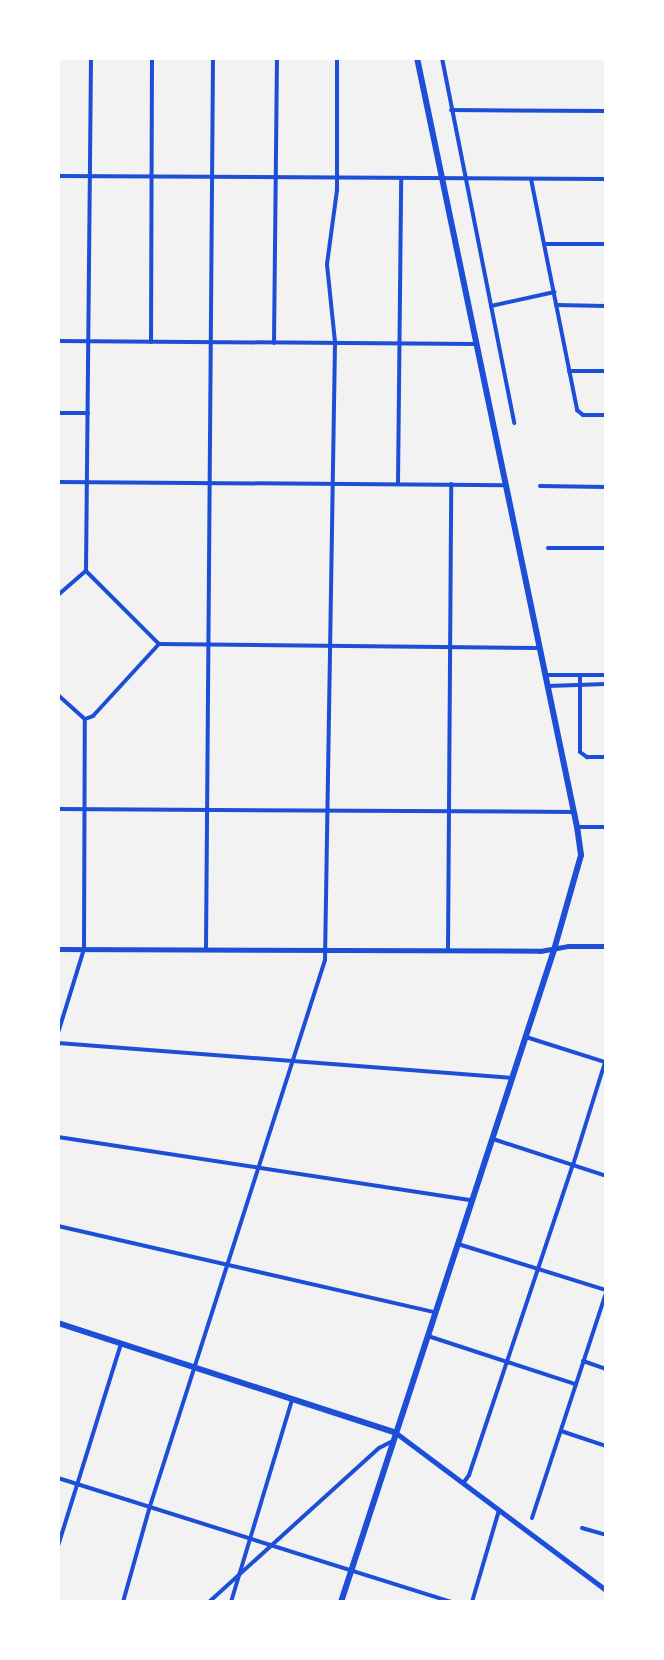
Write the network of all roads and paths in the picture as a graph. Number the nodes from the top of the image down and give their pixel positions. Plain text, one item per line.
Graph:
1 (91, 58) edge
2 (152, 58) edge
3 (213, 58) edge
4 (277, 58) edge
5 (337, 58) edge
6 (417, 58) edge
7 (442, 58) edge
8 (451, 110) junction
9 (606, 111) edge
10 (58, 176) edge
11 (90, 177) junction
12 (152, 177) junction
13 (213, 177) junction
14 (276, 178) junction
15 (337, 178) junction
16 (401, 178) junction
17 (442, 179) junction
18 (465, 179) junction
19 (531, 179) junction
20 (606, 179) edge
21 (544, 244) junction
22 (606, 244) edge
23 (554, 291) junction
24 (556, 305) junction
25 (491, 306) junction
26 (606, 306) edge
27 (58, 341) edge
28 (88, 341) junction
29 (151, 342) junction
30 (210, 342) junction
31 (335, 342) junction
32 (274, 343) junction
33 (400, 343) junction
34 (475, 344) junction
35 (569, 371) junction
36 (606, 371) edge
37 (58, 413) edge
38 (88, 413) junction
39 (606, 415) edge
40 (514, 423) dead end
41 (58, 482) edge
42 (87, 482) junction
43 (210, 482) junction
44 (332, 483) junction
45 (398, 484) junction
46 (451, 484) junction
47 (506, 486) junction
48 (540, 486) dead end
49 (606, 487) edge
50 (548, 548) dead end
51 (606, 548) edge
52 (86, 571) junction
53 (58, 595) edge
54 (159, 644) junction
55 (208, 646) junction
56 (329, 647) junction
57 (451, 648) junction
58 (539, 648) junction
59 (545, 675) junction
60 (606, 675) edge
61 (580, 676) junction
62 (606, 684) edge
63 (580, 685) junction
64 (548, 686) junction
65 (58, 695) edge
66 (85, 719) junction
67 (606, 757) edge
68 (58, 808) edge
69 (83, 809) junction
70 (206, 810) junction
71 (327, 811) junction
72 (448, 812) junction
73 (573, 812) junction
74 (577, 827) junction
75 (606, 827) edge
76 (606, 946) edge
77 (58, 949) edge
78 (84, 949) junction
79 (206, 950) junction
80 (326, 950) junction
81 (554, 950) junction
82 (448, 951) junction
83 (58, 1033) edge
84 (526, 1037) junction
85 (58, 1043) edge
86 (293, 1061) junction
87 (605, 1061) edge
88 (512, 1078) junction
89 (58, 1137) edge
90 (492, 1139) junction
91 (573, 1165) junction
92 (258, 1168) junction
93 (606, 1176) edge
94 (471, 1200) junction
95 (58, 1226) edge
96 (458, 1244) junction
97 (226, 1265) junction
98 (538, 1269) junction
99 (606, 1291) edge
100 (435, 1312) junction
101 (58, 1323) edge
102 (427, 1336) junction
103 (121, 1344) junction
104 (583, 1361) junction
105 (506, 1362) junction
106 (606, 1368) edge
107 (195, 1369) junction
108 (575, 1384) junction
109 (292, 1400) junction
110 (561, 1431) junction
111 (396, 1433) junction
112 (393, 1441) junction
113 (606, 1446) edge
114 (58, 1478) edge
115 (464, 1482) junction
116 (78, 1484) junction
117 (150, 1506) junction
118 (500, 1509) junction
119 (532, 1518) dead end
120 (582, 1528) dead end
121 (606, 1535) edge
122 (249, 1538) junction
123 (270, 1544) junction
124 (58, 1546) edge
125 (352, 1570) junction
126 (238, 1575) junction
127 (606, 1590) edge
128 (123, 1602) edge
129 (209, 1602) edge
130 (231, 1602) edge
131 (341, 1602) edge
132 (452, 1602) edge
133 (472, 1602) edge

1 - 11 street
2 - 12 street
3 - 13 street
4 - 14 street
5 - 15 street
6 - 17 main road
7 - 8 street
8 - 9 street
8 - 18 street
10 - 11 street
11 - 12 street
11 - 28 street
12 - 13 street
12 - 29 street
13 - 14 street
13 - 30 street
14 - 15 street
14 - 32 street
15 - 16 street
15 - 31 street
16 - 17 street
16 - 33 street
17 - 18 street
17 - 34 main road
18 - 19 street
18 - 25 street
19 - 20 street
19 - 21 street
21 - 22 street
21 - 23 street
23 - 24 street
23 - 25 street
24 - 26 street
24 - 35 street
25 - 40 street
27 - 28 street
28 - 29 street
28 - 38 street
29 - 30 street
30 - 32 street
30 - 43 street
31 - 32 street
31 - 33 street
31 - 44 street
33 - 34 street
33 - 45 street
34 - 47 main road
35 - 36 street
35 - 39 street
37 - 38 street
38 - 42 street
41 - 42 street
42 - 43 street
42 - 52 street
43 - 44 street
43 - 55 street
44 - 45 street
44 - 56 street
45 - 46 street
46 - 47 street
46 - 57 street
47 - 58 main road
48 - 49 street
50 - 51 street
52 - 53 street
52 - 54 street
54 - 55 street
54 - 66 street
55 - 56 street
55 - 70 street
56 - 57 street
56 - 71 street
57 - 58 street
57 - 72 street
58 - 59 main road
59 - 61 street
59 - 64 main road
60 - 61 street
61 - 63 street
62 - 63 street
63 - 64 street
63 - 67 street
64 - 73 main road
65 - 66 street
66 - 69 street
68 - 69 street
69 - 70 street
69 - 78 street
70 - 71 street
70 - 79 street
71 - 72 street
71 - 80 street
72 - 73 street
72 - 82 street
73 - 74 main road
74 - 75 street
74 - 81 main road
76 - 81 main road
77 - 78 main road
78 - 79 main road
78 - 83 street
79 - 80 main road
80 - 82 main road
80 - 86 street
81 - 82 main road
81 - 84 main road
84 - 87 street
84 - 88 main road
85 - 86 street
86 - 88 street
86 - 92 street
87 - 91 street
88 - 90 main road
89 - 92 street
90 - 91 street
90 - 94 main road
91 - 93 street
91 - 98 street
92 - 94 street
92 - 97 street
94 - 96 main road
95 - 97 street
96 - 98 street
96 - 100 main road
97 - 100 street
97 - 107 street
98 - 99 street
98 - 105 street
99 - 104 street
100 - 102 main road
101 - 103 main road
102 - 105 street
102 - 111 main road
103 - 107 main road
103 - 116 street
104 - 106 street
104 - 108 street
105 - 108 street
105 - 115 street
107 - 109 main road
107 - 117 street
108 - 110 street
109 - 111 main road
109 - 122 street
110 - 113 street
110 - 119 street
111 - 112 main road
111 - 115 main road
112 - 123 street
112 - 125 main road
114 - 116 street
115 - 118 main road
116 - 117 street
116 - 124 street
117 - 122 street
117 - 128 street
118 - 127 main road
118 - 133 street
120 - 121 street
122 - 123 street
122 - 126 street
123 - 125 street
123 - 126 street
125 - 131 main road
125 - 132 street
126 - 129 street
126 - 130 street

